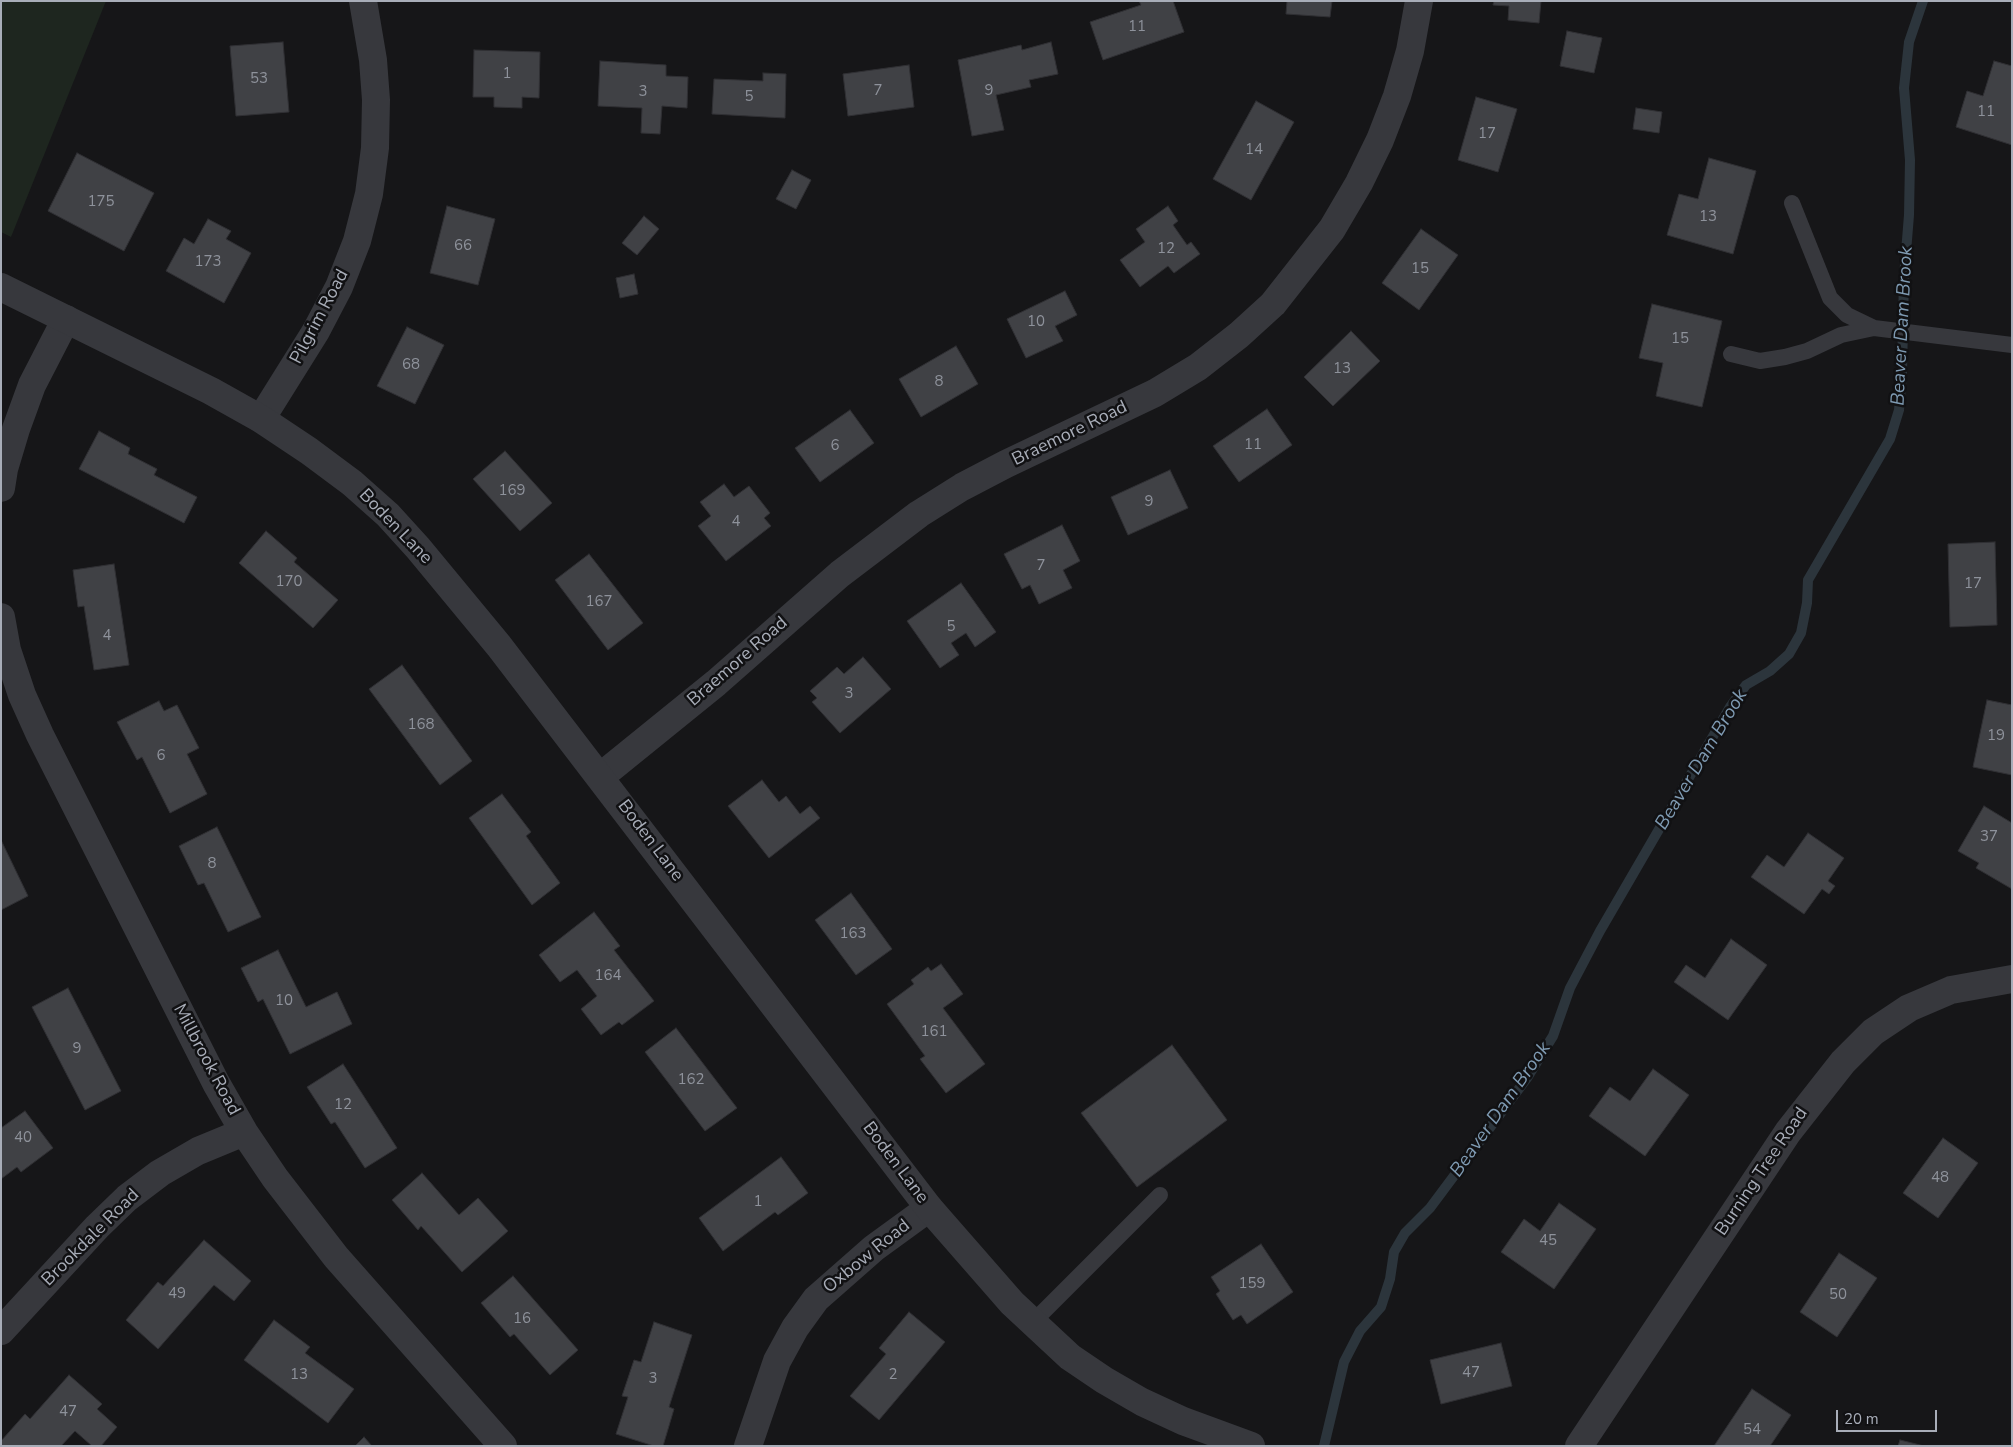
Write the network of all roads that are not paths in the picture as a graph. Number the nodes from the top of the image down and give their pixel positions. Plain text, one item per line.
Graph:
1 (363, 1) edge
2 (1419, 1) edge
3 (1792, 203) dead end
4 (1, 287) edge
5 (66, 319) junction
6 (1874, 328) junction
7 (2012, 345) edge
8 (1730, 354) dead end
9 (262, 419) junction
10 (1, 488) edge
11 (1, 617) edge
12 (600, 777) junction
13 (2012, 979) edge
14 (244, 1132) junction
15 (1160, 1195) dead end
16 (929, 1208) junction
17 (1032, 1322) junction
18 (1, 1331) edge
19 (503, 1446) edge
20 (748, 1446) edge
21 (1252, 1446) edge
22 (1579, 1446) edge

1 - 9 street, Pilgrim Road
2 - 12 street, Braemore Road
3 - 6 lane
4 - 5 street, Boden Lane
5 - 9 street, Boden Lane
5 - 10 street
6 - 7 lane
6 - 8 lane
9 - 12 street, Boden Lane
11 - 14 street, Millbrook Road
12 - 16 street, Boden Lane
13 - 22 street, Burning Tree Road
14 - 18 street, Brookdale Road
14 - 19 street, Millbrook Road
15 - 17 lane
16 - 17 street, Boden Lane
16 - 20 street, Oxbow Road
17 - 21 street, Boden Lane

